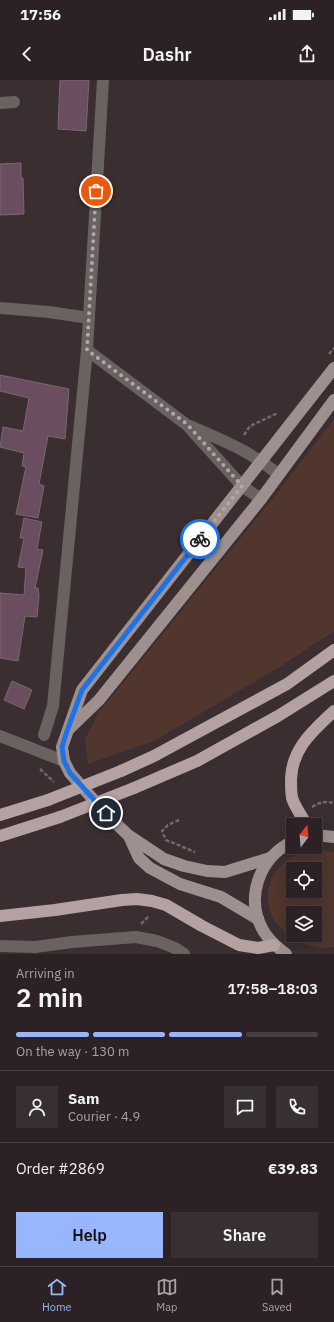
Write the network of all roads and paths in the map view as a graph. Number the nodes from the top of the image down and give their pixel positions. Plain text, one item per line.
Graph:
1 (103, 80) edge
2 (14, 102) dead end
3 (0, 103) edge
4 (0, 308) edge
5 (89, 318) junction
6 (334, 348) edge
7 (87, 350) junction
8 (324, 359) dead end
9 (334, 368) edge
10 (334, 400) edge
11 (281, 409) dead end
12 (187, 424) junction
13 (235, 446) junction
14 (262, 461) junction
15 (278, 474) junction
16 (242, 486) junction
17 (261, 499) junction
18 (334, 650) edge
19 (334, 681) edge
20 (334, 711) edge
21 (67, 731) junction
22 (44, 735) dead end
23 (0, 736) edge
24 (38, 750) junction
25 (64, 761) junction
26 (58, 787) dead end
27 (334, 803) edge
28 (299, 811) junction
29 (0, 815) edge
30 (303, 818) edge
31 (128, 835) junction
32 (0, 836) edge
33 (322, 836) edge
34 (334, 837) edge
35 (286, 844) edge
36 (270, 858) junction
37 (166, 905) junction
38 (0, 916) edge
39 (258, 919) junction
40 (136, 937) junction
41 (274, 945) junction
42 (0, 946) edge
43 (72, 948) edge
44 (184, 954) edge
45 (286, 954) edge

1 - 5 street
2 - 3 street
4 - 5 street
5 - 7 street
6 - 8 path
7 - 12 street
7 - 22 street
9 - 14 main road
10 - 15 main road
11 - 13 path
12 - 13 street
12 - 16 street
13 - 14 street
14 - 15 street
14 - 16 main road
15 - 17 main road
16 - 17 street
16 - 21 main road
17 - 21 main road
18 - 29 highway, bridge
19 - 32 highway, bridge
20 - 28 highway
21 - 25 main road
23 - 24 street
24 - 25 street
24 - 26 path
25 - 31 main road
27 - 28 path
28 - 30 highway
31 - 36 main road
31 - 39 main road
33 - 34 main road
35 - 36 main road
36 - 39 main road
37 - 38 highway
37 - 40 path
37 - 41 highway
39 - 41 main road
40 - 43 street
40 - 44 street
41 - 45 main road
42 - 43 street

